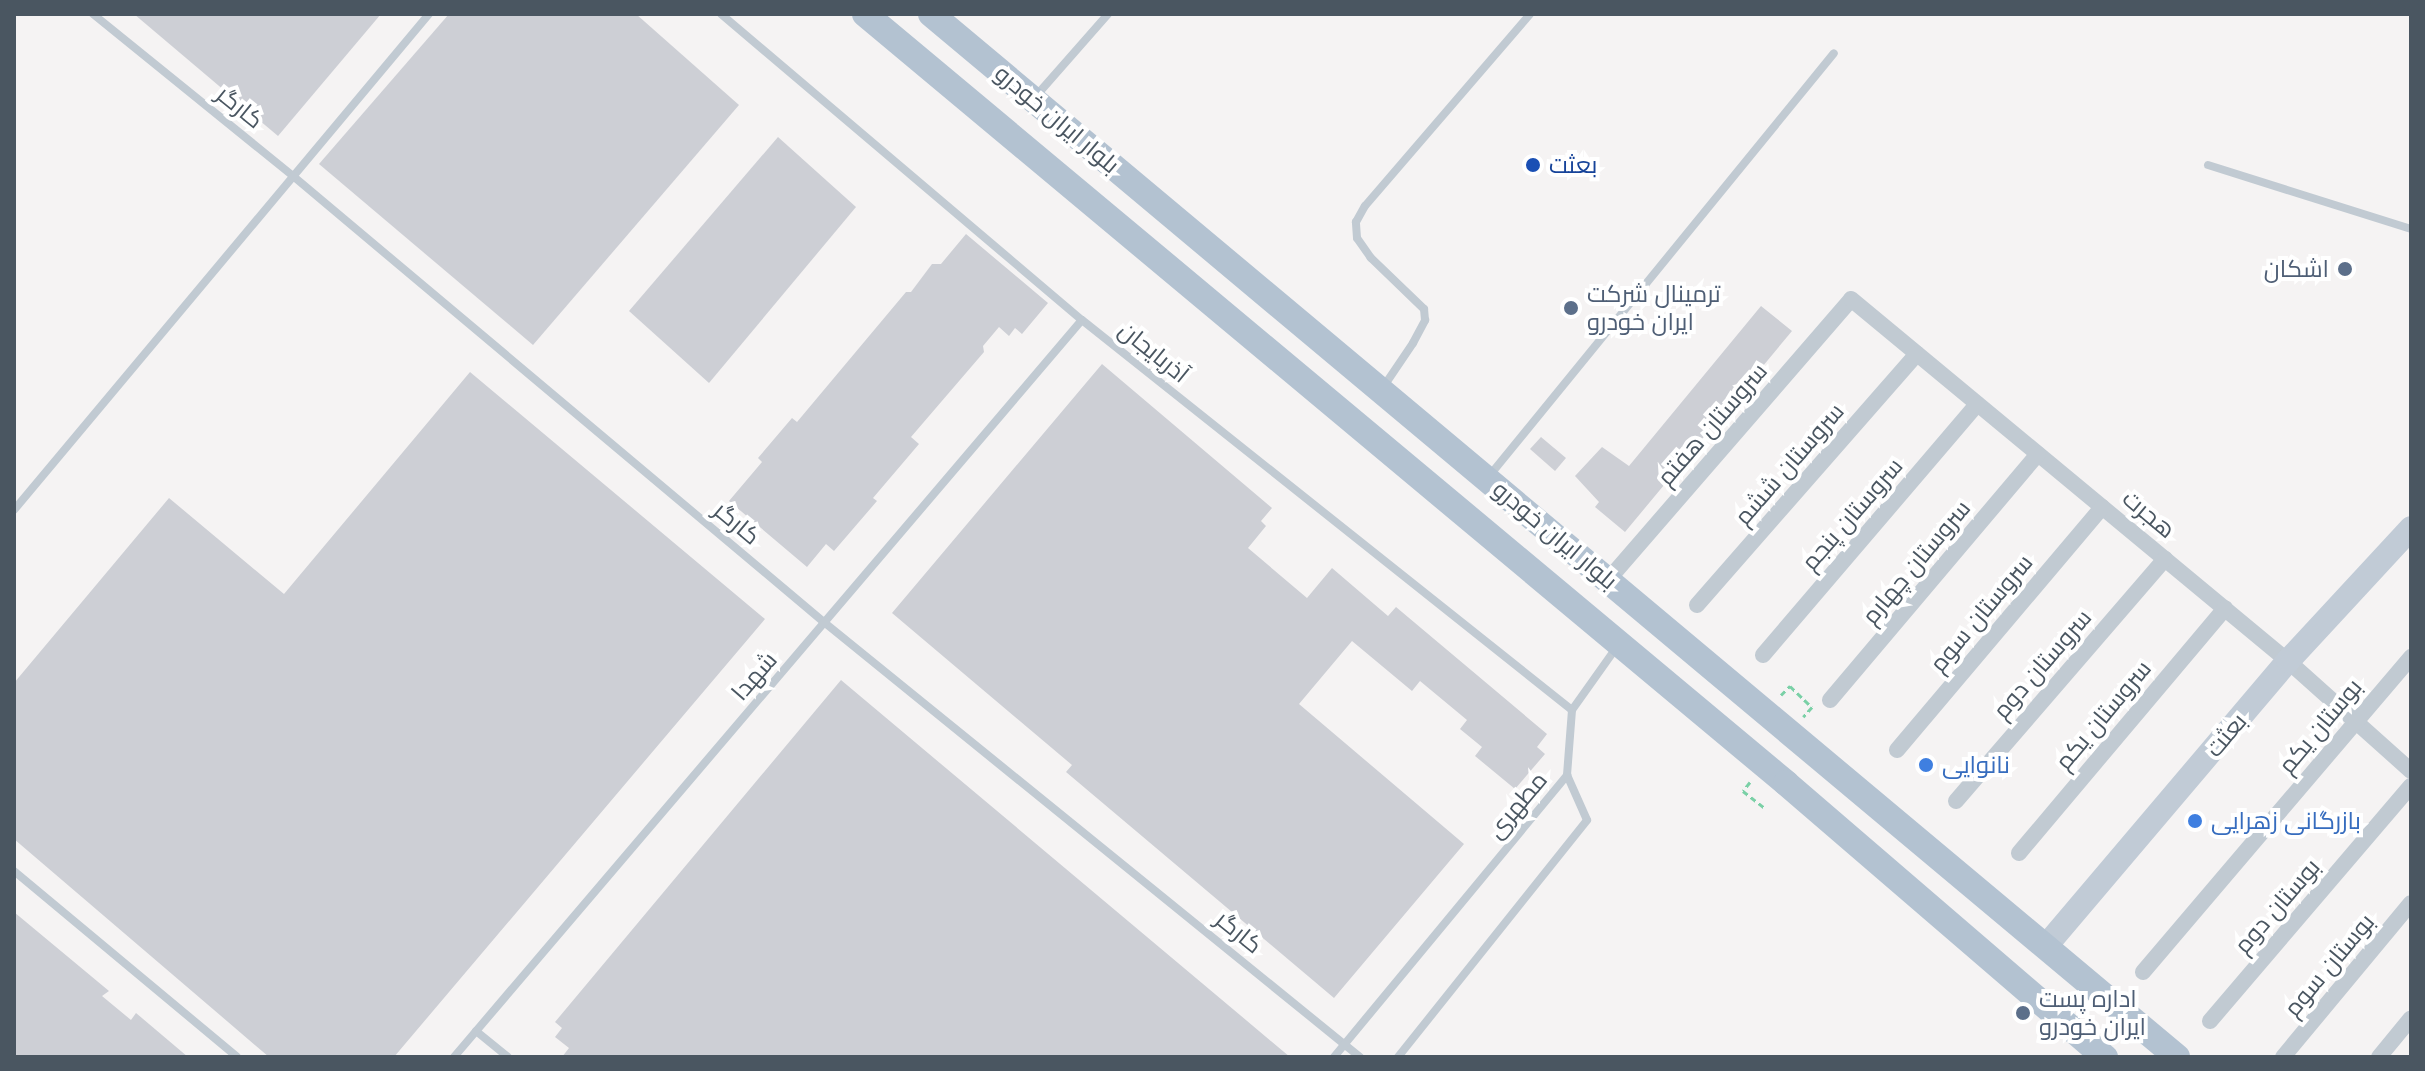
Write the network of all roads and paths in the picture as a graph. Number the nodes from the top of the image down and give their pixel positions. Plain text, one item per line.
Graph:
1 (93, 14) edge
2 (429, 14) edge
3 (721, 14) edge
4 (865, 14) edge
5 (931, 14) edge
6 (1108, 14) edge
7 (1530, 14) edge
8 (1834, 53) dead end
9 (1033, 99) junction
10 (2208, 165) dead end
11 (293, 176) junction
12 (1171, 214) junction
13 (2411, 229) edge
14 (1143, 246) junction
15 (1217, 253) junction
16 (1188, 284) junction
17 (1851, 299) joint
18 (1082, 320) junction
19 (1917, 354) junction
20 (1381, 390) junction
21 (1977, 404) junction
22 (2038, 454) junction
23 (1487, 479) junction
24 (2102, 507) junction
25 (14, 510) edge
26 (2411, 528) edge
27 (2165, 559) junction
28 (1608, 580) junction
29 (1697, 605) dead end
30 (2225, 608) junction
31 (825, 623) junction
32 (1619, 644) junction
33 (1763, 655) dead end
34 (2411, 657) edge
35 (2288, 661) junction
36 (1790, 686) dead end
37 (1830, 700) dead end
38 (1812, 707) dead end
39 (1572, 710) junction
40 (2355, 721) junction
41 (1897, 750) dead end
42 (2411, 771) edge
43 (1567, 775) junction
44 (2411, 786) edge
45 (1743, 791) dead end
46 (1956, 801) dead end
47 (1766, 809) dead end
48 (2019, 853) dead end
49 (14, 871) edge
50 (2411, 903) edge
51 (2046, 946) junction
52 (2143, 972) dead end
53 (2411, 1018) edge
54 (2210, 1021) dead end
55 (476, 1031) junction
56 (1345, 1043) junction
57 (237, 1057) edge
58 (454, 1057) edge
59 (508, 1057) edge
60 (1334, 1057) edge
61 (1360, 1057) edge
62 (1398, 1057) edge
63 (2105, 1057) edge
64 (2177, 1057) edge
65 (2283, 1057) edge
66 (2379, 1057) edge

1 - 11 lane, کارگر
2 - 11 lane
3 - 18 lane, آذربایجان
4 - 14 main road, بلوار ایران خودرو
5 - 9 main road, بلوار ایران خودرو
6 - 9 lane
7 - 20 lane
8 - 23 lane
9 - 12 main road, بلوار ایران خودرو
10 - 13 lane
11 - 25 lane
11 - 31 lane, کارگر
12 - 14 main road
12 - 15 main road, بلوار ایران خودرو
14 - 16 main road, بلوار ایران خودرو
15 - 16 main road
15 - 20 main road, بلوار ایران خودرو
16 - 32 main road, بلوار ایران خودرو
17 - 19 street, هجرت
17 - 28 street, سروستان هفتم
18 - 31 lane, شهدا
18 - 39 lane, آذربایجان
19 - 21 street, هجرت
19 - 29 street, سروستان ششم
20 - 23 main road, بلوار ایران خودرو
21 - 22 street, هجرت
21 - 33 street, سروستان پنجم
22 - 24 street, هجرت
22 - 37 street, سروستان چهارم
23 - 28 main road, بلوار ایران خودرو
24 - 27 street, هجرت
24 - 41 street, سروستان سوم
26 - 35 street, بعثت
27 - 30 street, هجرت
27 - 46 street, سروستان دوم
28 - 51 main road, بلوار ایران خودرو
30 - 35 street, هجرت
30 - 48 street, سروستان یکم
31 - 55 lane, شهدا
31 - 56 lane, کارگر
32 - 39 lane
32 - 63 main road, بلوار ایران خودرو
34 - 40 street, بوستان یکم
35 - 40 street, هجرت
35 - 51 street, بعثت
36 - 38 path
39 - 43 lane
40 - 42 street, هجرت
40 - 52 street, بوستان یکم
43 - 56 lane, مطهری
43 - 62 lane, مطهری
44 - 54 street, بوستان دوم
45 - 47 path
49 - 57 lane
50 - 65 street, بوستان سوم
51 - 64 main road, بلوار ایران خودرو
53 - 66 street
55 - 58 lane, شهدا
55 - 59 lane
56 - 60 lane, مطهری
56 - 61 lane, کارگر

